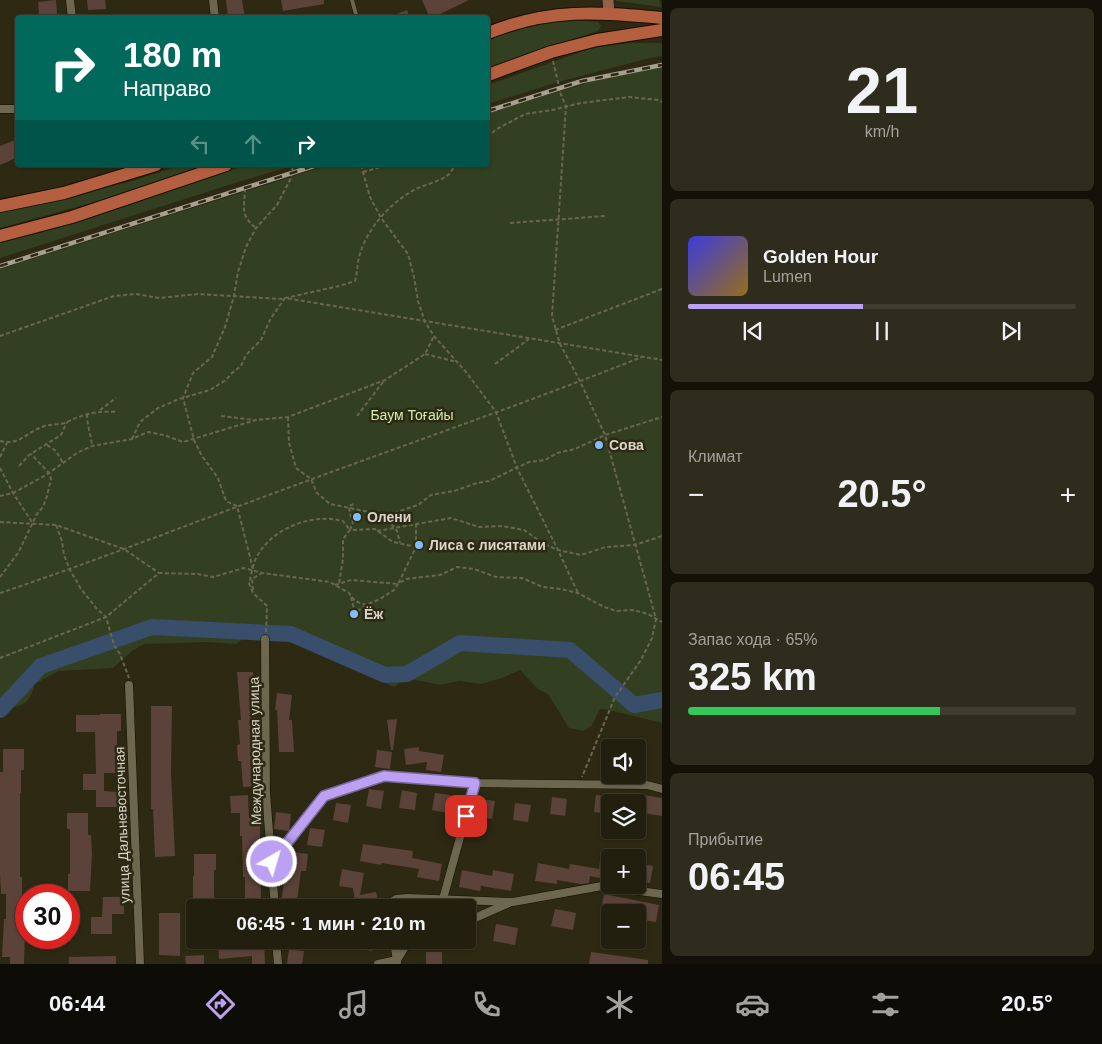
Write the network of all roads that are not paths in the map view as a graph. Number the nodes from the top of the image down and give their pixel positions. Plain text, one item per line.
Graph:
1 (70, 0) edge
2 (213, 0) edge
3 (352, 0) edge
4 (608, 6) edge
5 (72, 15) edge
6 (215, 15) edge
7 (356, 15) edge
8 (662, 18) edge
9 (662, 30) edge
10 (490, 32) edge
11 (490, 74) edge
12 (0, 109) edge
13 (15, 109) edge
14 (149, 167) edge
15 (220, 167) edge
16 (0, 206) edge
17 (0, 236) edge
18 (265, 639) road end
19 (129, 685) road end
20 (475, 783) junction
21 (662, 789) edge
22 (272, 862) junction
23 (662, 894) edge
24 (274, 899) edge
25 (443, 899) edge
26 (476, 901) edge
27 (513, 902) junction
28 (476, 918) edge
29 (277, 949) edge
30 (395, 949) edge
31 (404, 949) edge
32 (397, 962) edge
33 (140, 964) edge
34 (278, 964) edge
35 (378, 964) edge

1 - 5 street
2 - 6 street
3 - 7 lane
4 - 8 main road
4 - 10 main road
9 - 11 main road
12 - 13 street
14 - 16 main road
15 - 17 main road
18 - 22 street, Международная улица
19 - 33 street, улица Дальневосточная
20 - 21 street
20 - 22 street
20 - 25 street
22 - 24 street, Международная улица
23 - 27 street
26 - 27 street
27 - 28 street
29 - 34 street
30 - 32 street
31 - 32 street
32 - 35 street

